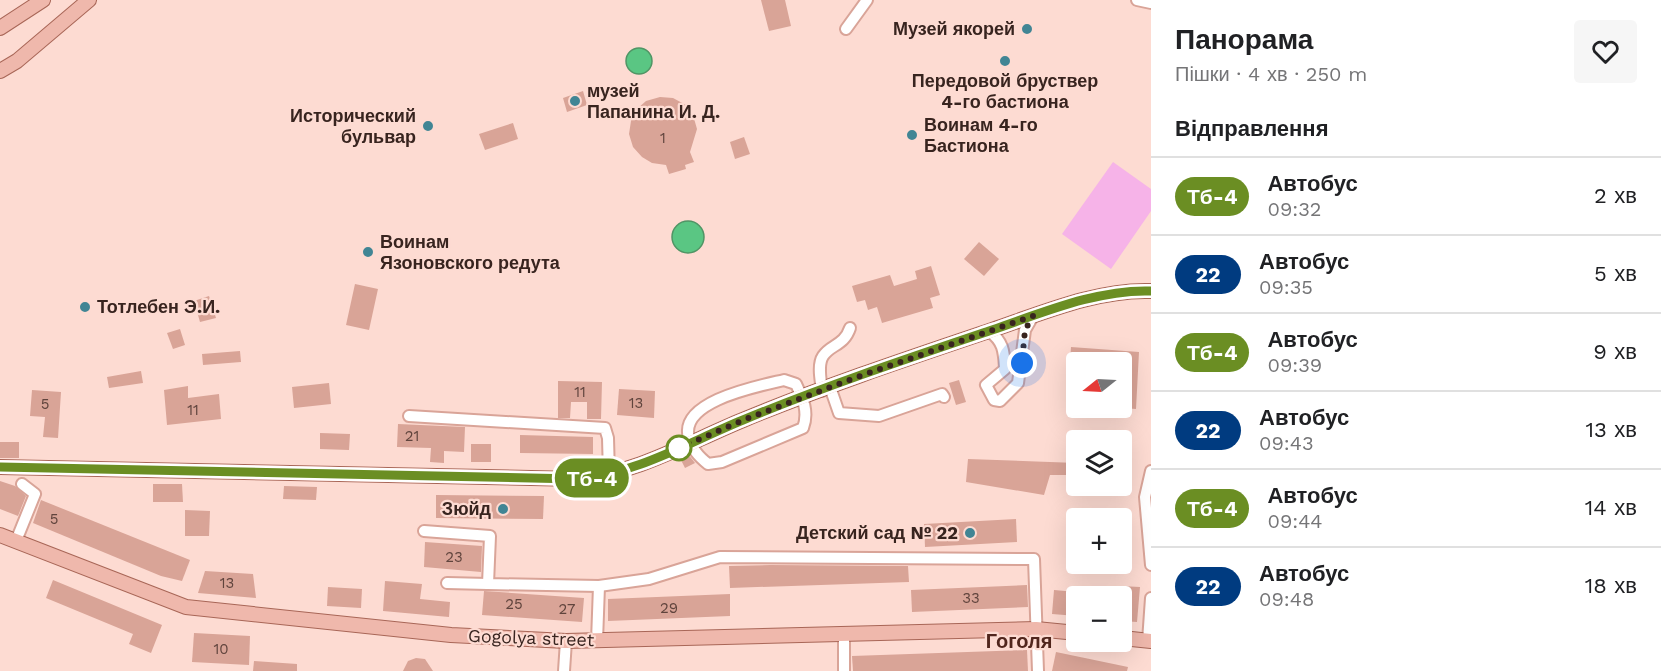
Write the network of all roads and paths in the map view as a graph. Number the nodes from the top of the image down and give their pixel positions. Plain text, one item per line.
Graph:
1 (43, 0) edge
2 (89, 0) edge
3 (867, 0) edge
4 (1137, 0) edge
5 (1151, 3) edge
6 (0, 28) edge
7 (846, 29) dead end
8 (0, 71) edge
9 (1151, 291) edge
10 (1033, 316) junction
11 (850, 328) dead end
12 (989, 331) junction
13 (826, 389) junction
14 (944, 397) dead end
15 (803, 398) junction
16 (409, 416) dead end
17 (691, 442) junction
18 (0, 467) edge
19 (1151, 471) edge
20 (609, 475) junction
21 (22, 484) dead end
22 (424, 531) dead end
23 (0, 535) edge
24 (16, 541) junction
25 (1151, 565) edge
26 (447, 582) dead end
27 (488, 584) junction
28 (599, 586) junction
29 (1151, 598) edge
30 (1036, 629) junction
31 (1066, 632) edge
32 (1132, 639) edge
33 (844, 640) junction
34 (566, 641) junction
35 (597, 641) junction
36 (1149, 641) edge
37 (564, 671) edge
38 (844, 671) edge
39 (1038, 671) edge

1 - 6 main road
2 - 8 main road
3 - 7 street
4 - 5 street
9 - 10 main road
10 - 12 main road
10 - 12 street
11 - 13 street
12 - 13 main road
13 - 14 street
13 - 15 main road
15 - 17 main road
15 - 17 street
15 - 17 street
16 - 20 street
17 - 20 main road
18 - 20 main road
19 - 25 street
21 - 24 street
22 - 27 street
23 - 24 main road, Gogolya street
24 - 34 main road, Gogolya street
26 - 27 street
27 - 28 street
28 - 30 street
28 - 35 street
29 - 36 street
30 - 31 main road, Gogolya street
30 - 33 main road, Gogolya street
30 - 39 street
32 - 36 main road
33 - 35 main road, Gogolya street
33 - 38 street
34 - 35 main road, Gogolya street
34 - 37 street

